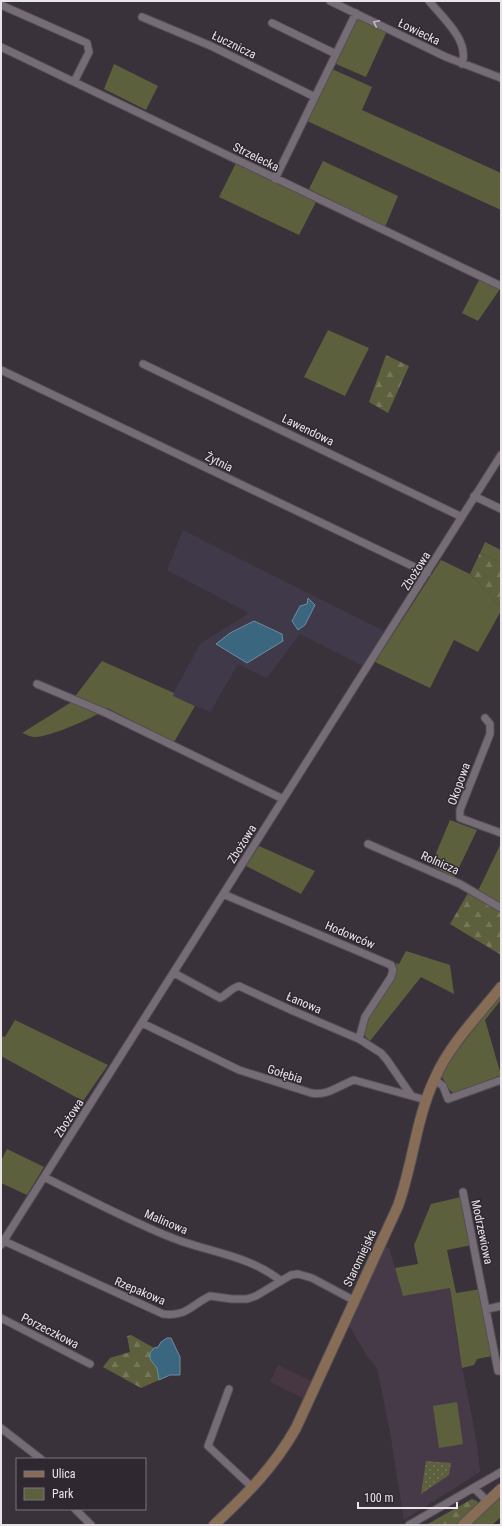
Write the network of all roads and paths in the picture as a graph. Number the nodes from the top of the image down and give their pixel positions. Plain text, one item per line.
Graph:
1 (330, 1) edge
2 (429, 1) edge
3 (1, 5) edge
4 (356, 13) junction
5 (142, 17) dead end
6 (272, 23) dead end
7 (1, 47) edge
8 (336, 54) junction
9 (462, 64) junction
10 (501, 78) edge
11 (74, 82) junction
12 (315, 97) junction
13 (275, 179) junction
14 (501, 286) edge
15 (143, 364) dead end
16 (1, 370) edge
17 (500, 459) edge
18 (474, 496) junction
19 (501, 509) edge
20 (462, 517) junction
21 (427, 573) junction
22 (38, 684) dead end
23 (485, 718) dead end
24 (283, 799) junction
25 (501, 833) edge
26 (368, 844) dead end
27 (223, 894) junction
28 (501, 908) edge
29 (174, 973) junction
30 (501, 987) edge
31 (142, 1023) junction
32 (359, 1038) junction
33 (434, 1079) junction
34 (501, 1080) edge
35 (411, 1095) junction
36 (426, 1100) junction
37 (44, 1177) junction
38 (463, 1192) dead end
39 (2, 1243) edge
40 (281, 1281) junction
41 (355, 1301) junction
42 (501, 1306) edge
43 (487, 1309) junction
44 (1, 1318) edge
45 (90, 1364) dead end
46 (500, 1371) edge
47 (229, 1389) dead end
48 (1, 1428) edge
49 (40, 1458) edge
50 (501, 1472) edge
51 (252, 1488) junction
52 (474, 1488) junction
53 (501, 1489) edge
54 (488, 1502) junction
55 (76, 1510) edge
56 (91, 1525) edge
57 (214, 1525) edge
58 (409, 1525) edge
59 (463, 1525) edge

1 - 4 street, Łowiecka
2 - 9 street
3 - 11 street
4 - 8 street
9 -> 4 street, Łowiecka
5 - 12 street, Łucznicza
6 - 8 street
7 - 11 street, Strzelecka
8 - 12 street
9 - 10 street, Łowiecka
11 - 13 street, Strzelecka
12 - 13 street
13 - 14 street, Strzelecka
15 - 20 street, Lawendowa
16 - 21 street, Żytnia
17 - 18 street, Zbożowa
18 - 19 street
18 - 20 street, Zbożowa
20 - 21 street, Zbożowa
21 - 24 street, Zbożowa
22 - 24 street
23 - 25 street, Okopowa
24 - 27 street, Zbożowa
26 - 28 street, Rolnicza
27 - 29 street, Zbożowa
27 - 32 street, Hodowców
29 - 31 street, Zbożowa
29 - 32 street, Łanowa
30 - 33 street, Staromiejska
31 - 35 street, Gołębia
31 - 37 street, Zbożowa
32 - 35 street, Łanowa
33 - 34 street
33 - 36 street, Staromiejska
35 - 36 street, Gołębia
36 - 41 street, Staromiejska
37 - 39 street, Zbożowa
37 - 40 street, Malinowa
38 - 43 street, Modrzewiowa
39 - 40 street, Rzepakowa
40 - 41 street, Rzepakowa
41 - 51 street, Staromiejska
42 - 43 street
43 - 46 street, Modrzewiowa
44 - 45 street, Porzeczkowa
47 - 51 street
48 - 49 street
50 - 52 street
51 - 57 street, Staromiejska
52 - 54 street
52 - 58 street
53 - 54 street
54 - 59 street
55 - 56 street

